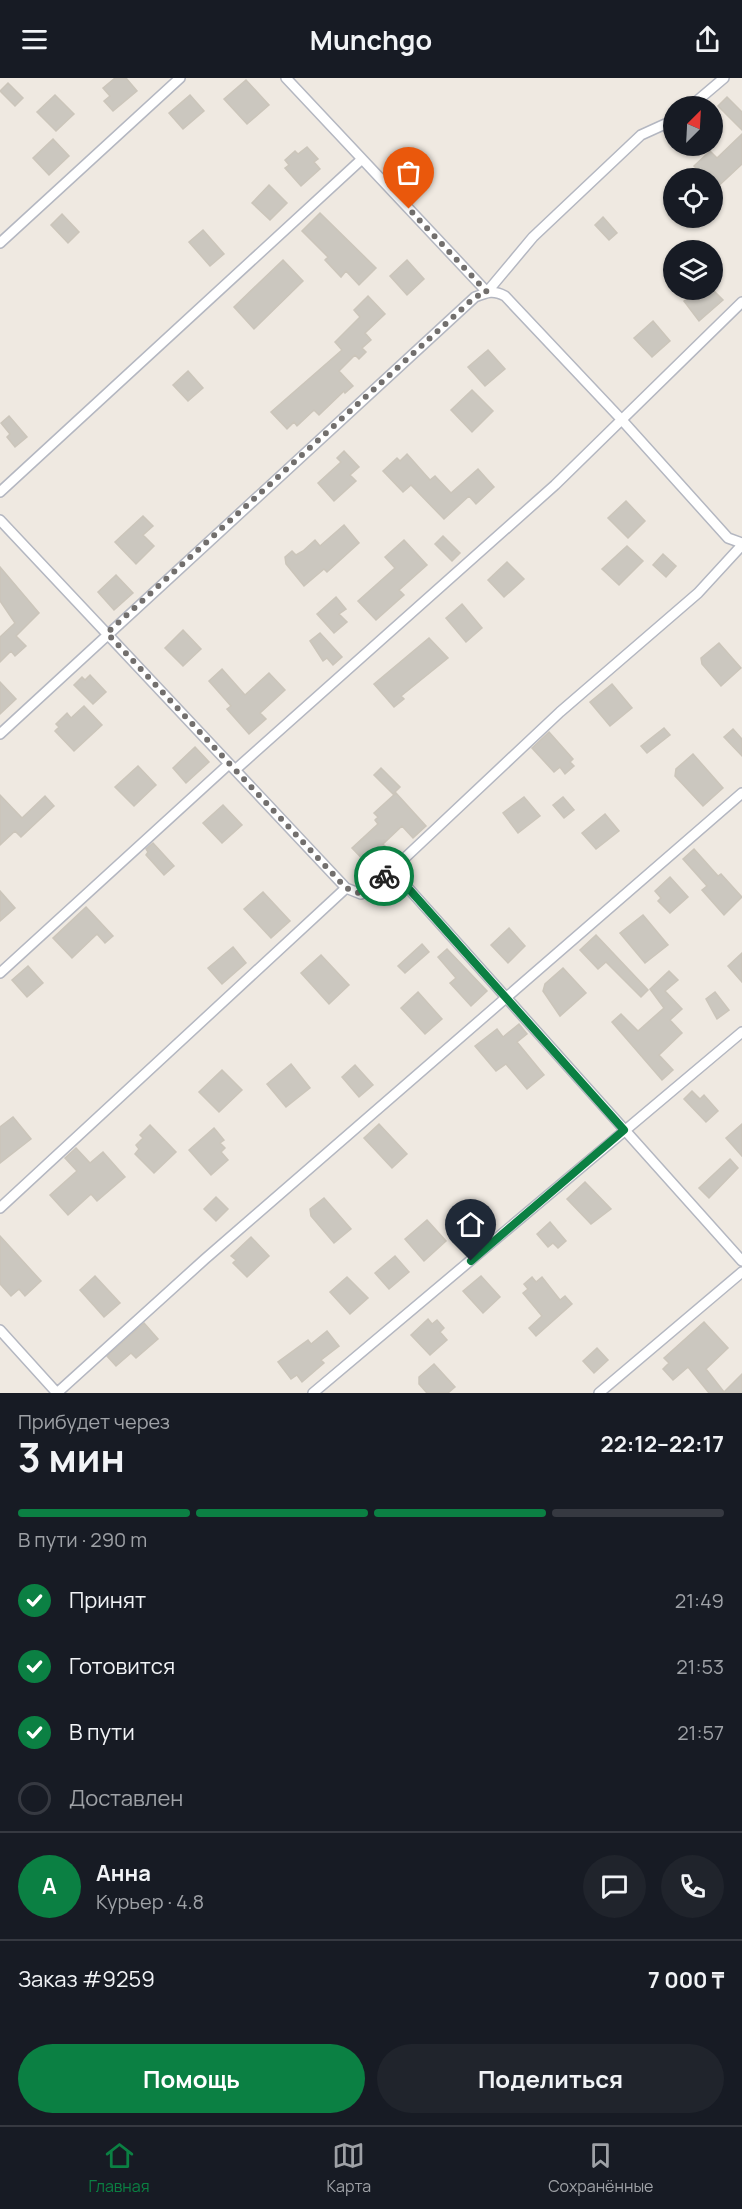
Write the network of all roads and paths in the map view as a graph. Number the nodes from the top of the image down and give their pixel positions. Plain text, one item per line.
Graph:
1 (180, 78) edge
2 (286, 78) edge
3 (724, 78) edge
4 (703, 96) edge
5 (663, 125) edge
6 (362, 159) junction
7 (0, 243) edge
8 (487, 292) junction
9 (742, 302) edge
10 (621, 419) junction
11 (0, 492) edge
12 (0, 519) edge
13 (742, 544) edge
14 (107, 633) junction
15 (0, 734) edge
16 (232, 767) junction
17 (742, 793) edge
18 (392, 870) junction
19 (346, 888) junction
20 (0, 973) edge
21 (506, 997) junction
22 (742, 1032) edge
23 (624, 1130) junction
24 (0, 1208) edge
25 (742, 1261) edge
26 (742, 1272) edge
27 (0, 1330) edge
28 (57, 1393) edge
29 (313, 1393) edge
30 (598, 1393) edge

1 - 7 street
2 - 6 street
3 - 4 street
5 - 8 street
6 - 8 street
6 - 11 street
8 - 10 street
8 - 14 street
9 - 10 street
10 - 13 street
10 - 16 street
12 - 14 street
13 - 18 street
14 - 15 street
14 - 16 street
16 - 19 street
16 - 20 street
17 - 21 street
18 - 19 street
18 - 21 street
19 - 24 street
21 - 23 street
21 - 28 street
22 - 23 street
23 - 25 street
23 - 29 street
26 - 30 street
27 - 28 street

